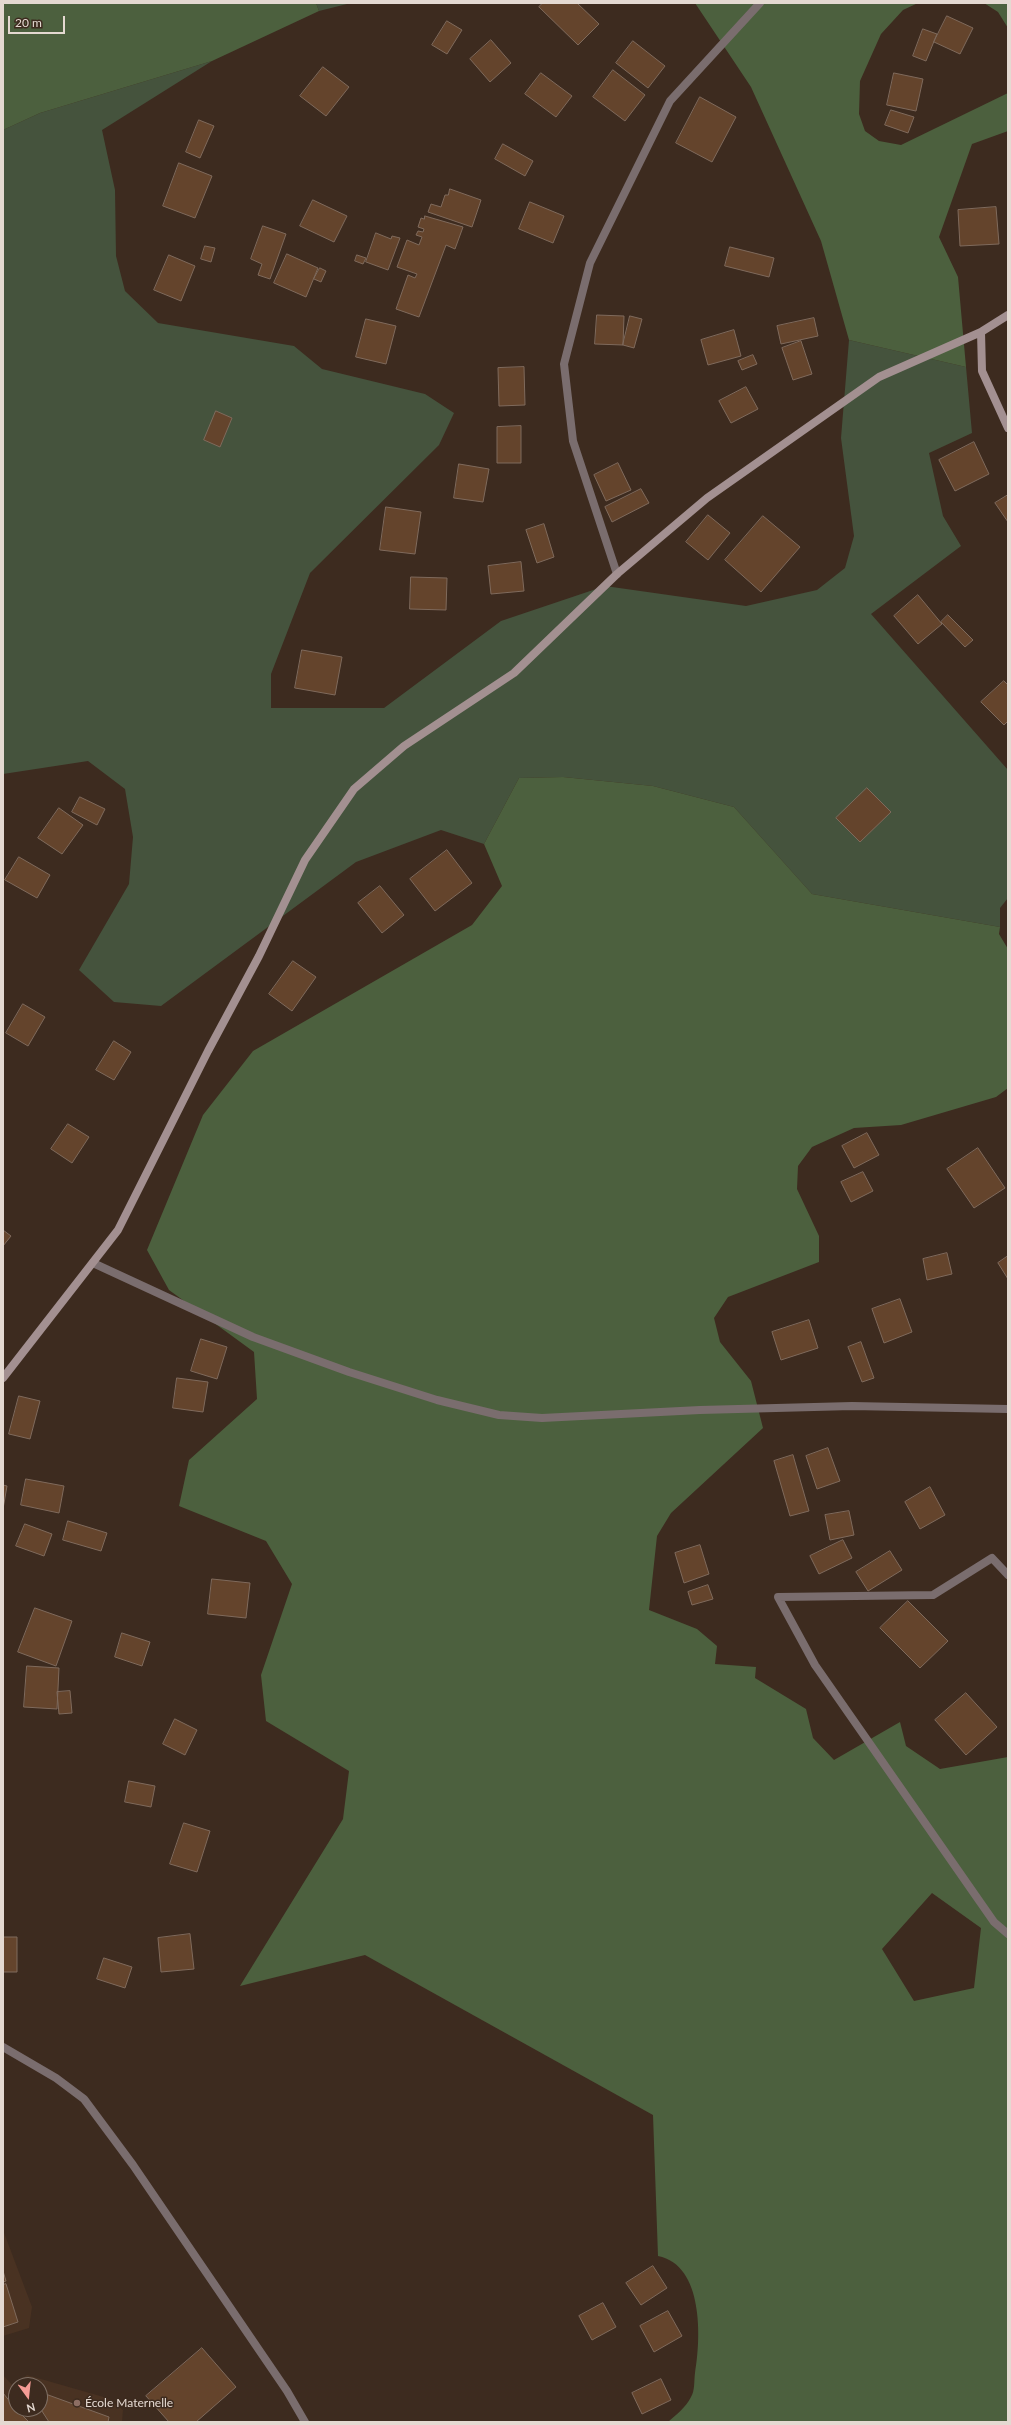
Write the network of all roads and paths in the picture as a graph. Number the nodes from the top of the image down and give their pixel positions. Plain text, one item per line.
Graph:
1 (760, 3) edge
2 (1008, 315) edge
3 (981, 332) junction
4 (1008, 428) edge
5 (617, 574) junction
6 (93, 1263) junction
7 (3, 1378) edge
8 (1008, 1409) edge
9 (1008, 1575) edge
10 (1008, 1934) edge
11 (3, 2047) edge
12 (305, 2422) edge

1 - 5 street
2 - 3 street
3 - 4 street
3 - 5 street
5 - 6 street
6 - 7 street
6 - 8 street
9 - 10 street
11 - 12 street

